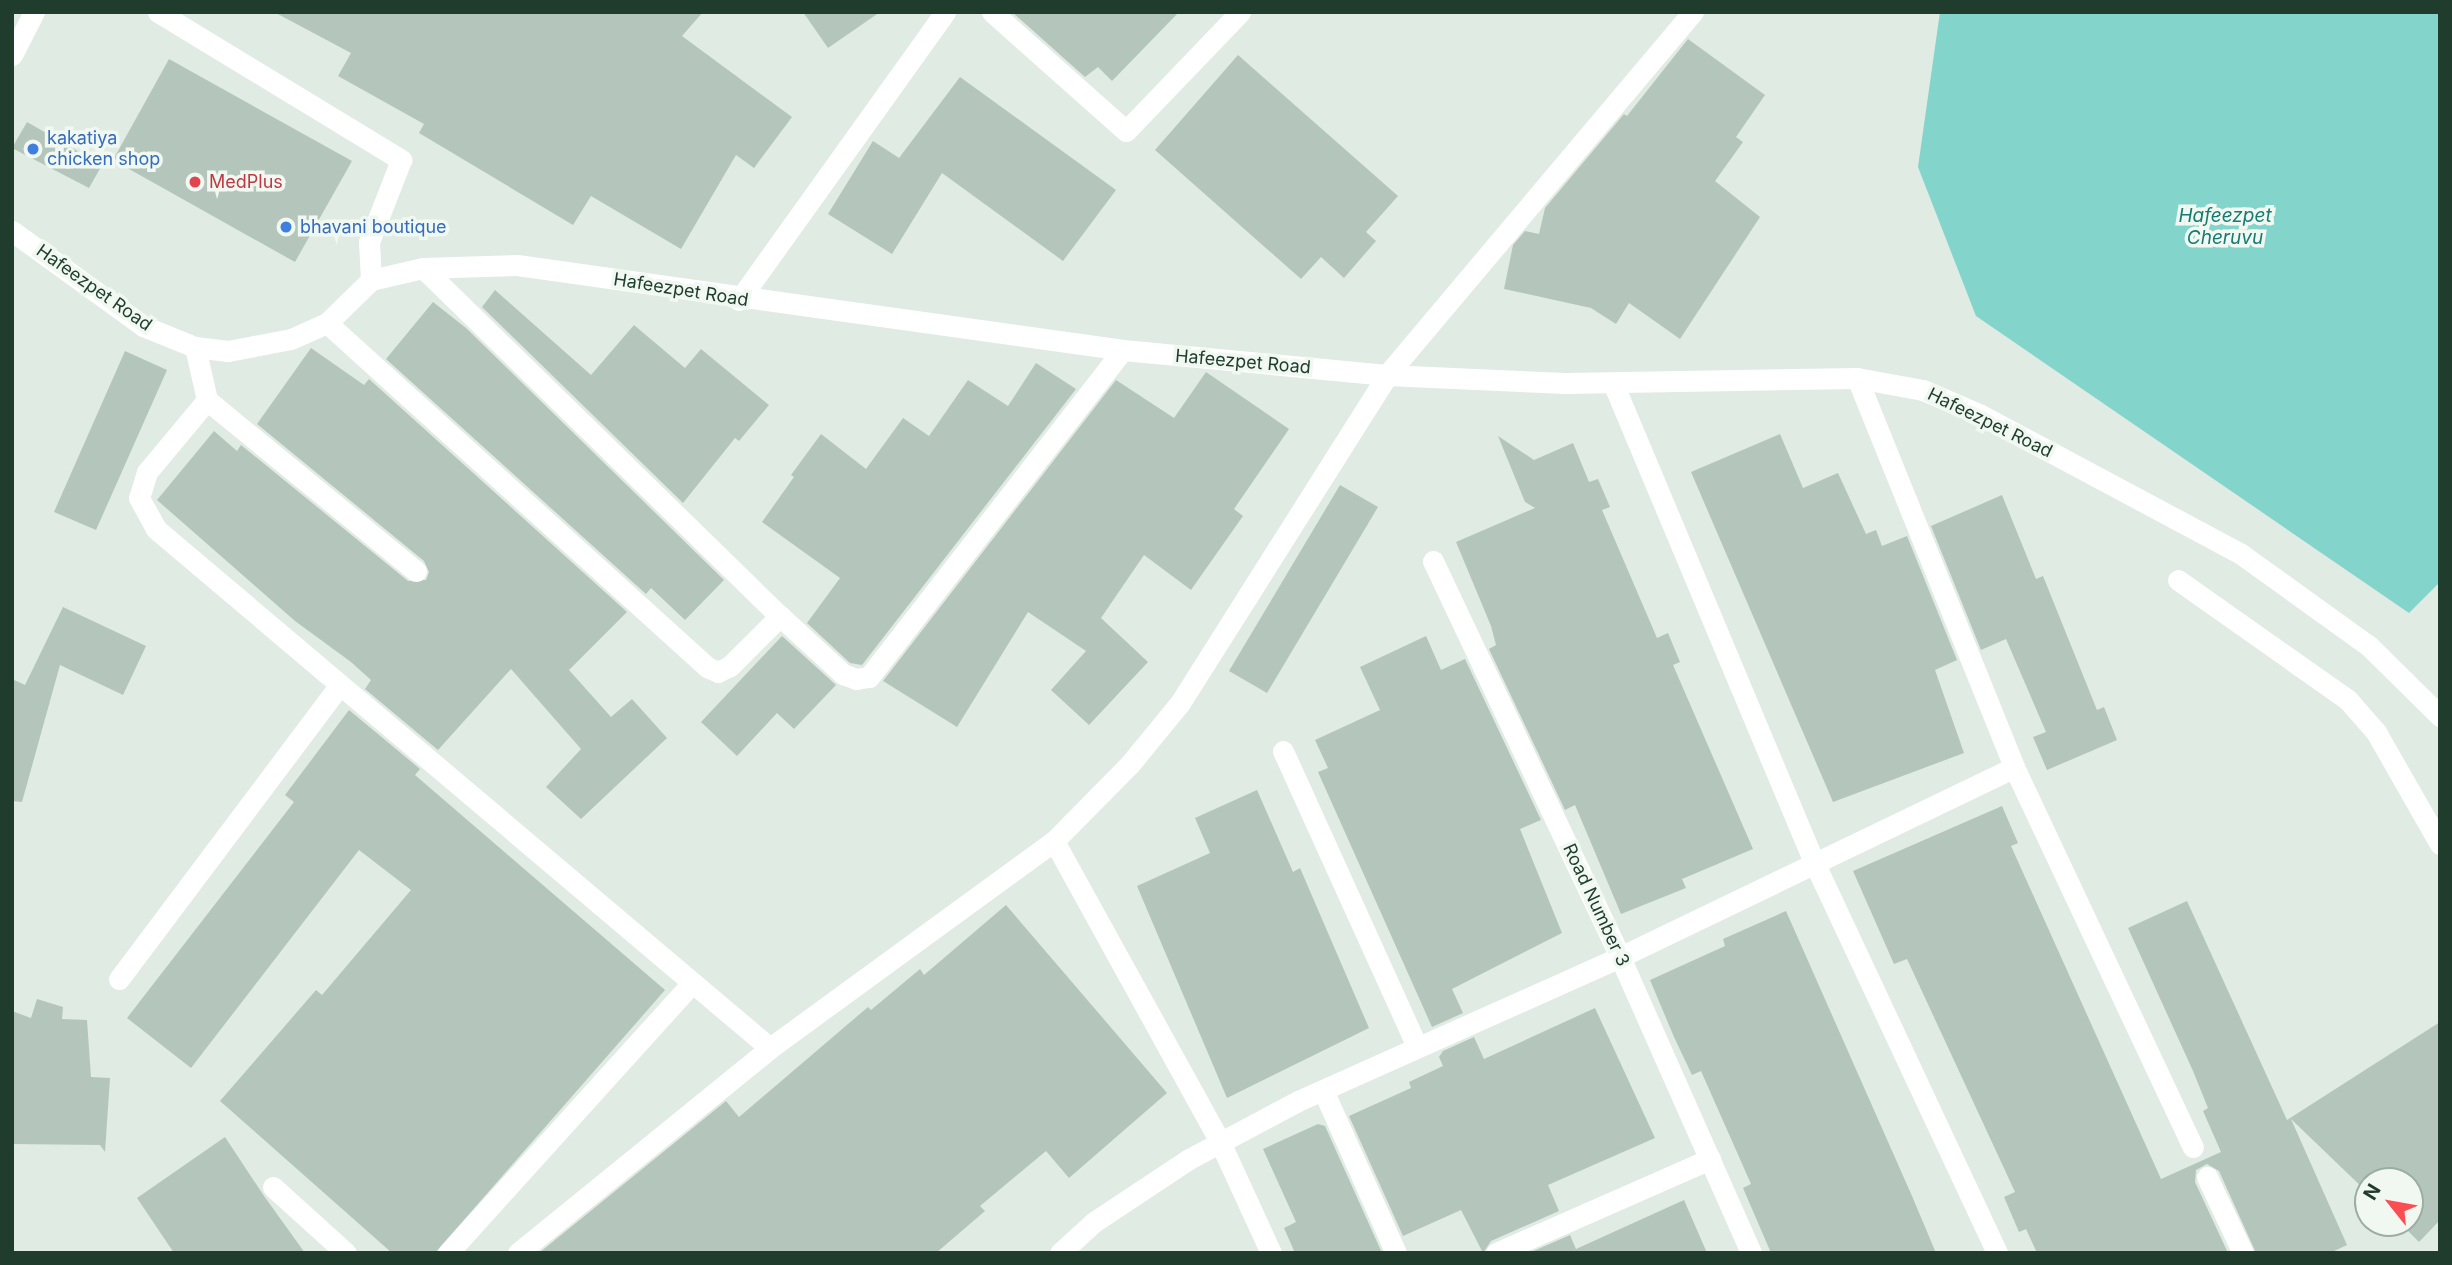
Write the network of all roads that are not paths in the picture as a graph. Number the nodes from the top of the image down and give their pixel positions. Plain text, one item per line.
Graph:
1 (34, 12) edge
2 (158, 12) edge
3 (945, 12) edge
4 (992, 12) edge
5 (1240, 12) edge
6 (1693, 12) edge
7 (12, 55) edge
8 (12, 231) edge
9 (424, 268) junction
10 (370, 280) junction
11 (739, 300) junction
12 (327, 323) junction
13 (195, 347) junction
14 (1122, 351) junction
15 (1387, 375) junction
16 (1857, 378) junction
17 (1613, 383) junction
18 (207, 400) junction
19 (1433, 561) dead end
20 (416, 571) dead end
21 (2178, 580) dead end
22 (780, 616) junction
23 (339, 686) junction
24 (2440, 716) edge
25 (1283, 751) dead end
26 (2014, 767) junction
27 (1054, 841) junction
28 (2440, 844) edge
29 (1814, 862) junction
30 (1620, 957) junction
31 (119, 979) dead end
32 (692, 983) junction
33 (1418, 1047) junction
34 (771, 1048) junction
35 (1323, 1090) junction
36 (1220, 1142) junction
37 (2193, 1147) dead end
38 (1710, 1159) junction
39 (2207, 1177) dead end
40 (273, 1187) dead end
41 (346, 1253) edge
42 (448, 1253) edge
43 (518, 1253) edge
44 (1060, 1253) edge
45 (1271, 1253) edge
46 (1395, 1253) edge
47 (1496, 1253) edge
48 (1751, 1253) edge
49 (1997, 1253) edge
50 (2243, 1253) edge

1 - 7 street
2 - 10 street
3 - 11 street
4 - 5 street
6 - 15 street
8 - 13 street, Hafeezpet Road
9 - 10 street, Hafeezpet Road
9 - 11 street, Hafeezpet Road
9 - 22 street
10 - 12 street, Hafeezpet Road
11 - 14 street, Hafeezpet Road
12 - 13 street, Hafeezpet Road
12 - 22 street
13 - 18 street
14 - 15 street, Hafeezpet Road
14 - 22 street
15 - 17 street, Hafeezpet Road
15 - 27 street
16 - 17 street, Hafeezpet Road
16 - 24 street, Hafeezpet Road
16 - 26 street
17 - 29 street
18 - 20 street
18 - 23 street
19 - 30 street, Road Number 3
21 - 28 street
23 - 31 street
23 - 32 street
25 - 33 street
26 - 29 street
26 - 37 street
27 - 34 street
27 - 36 street
29 - 30 street
29 - 49 street
30 - 33 street
30 - 38 street, Road Number 3
32 - 34 street
32 - 42 street
33 - 35 street
34 - 43 street
35 - 36 street
35 - 46 street
36 - 44 street
36 - 45 street
38 - 47 street
38 - 48 street, Road Number 3
39 - 50 street
40 - 41 street

